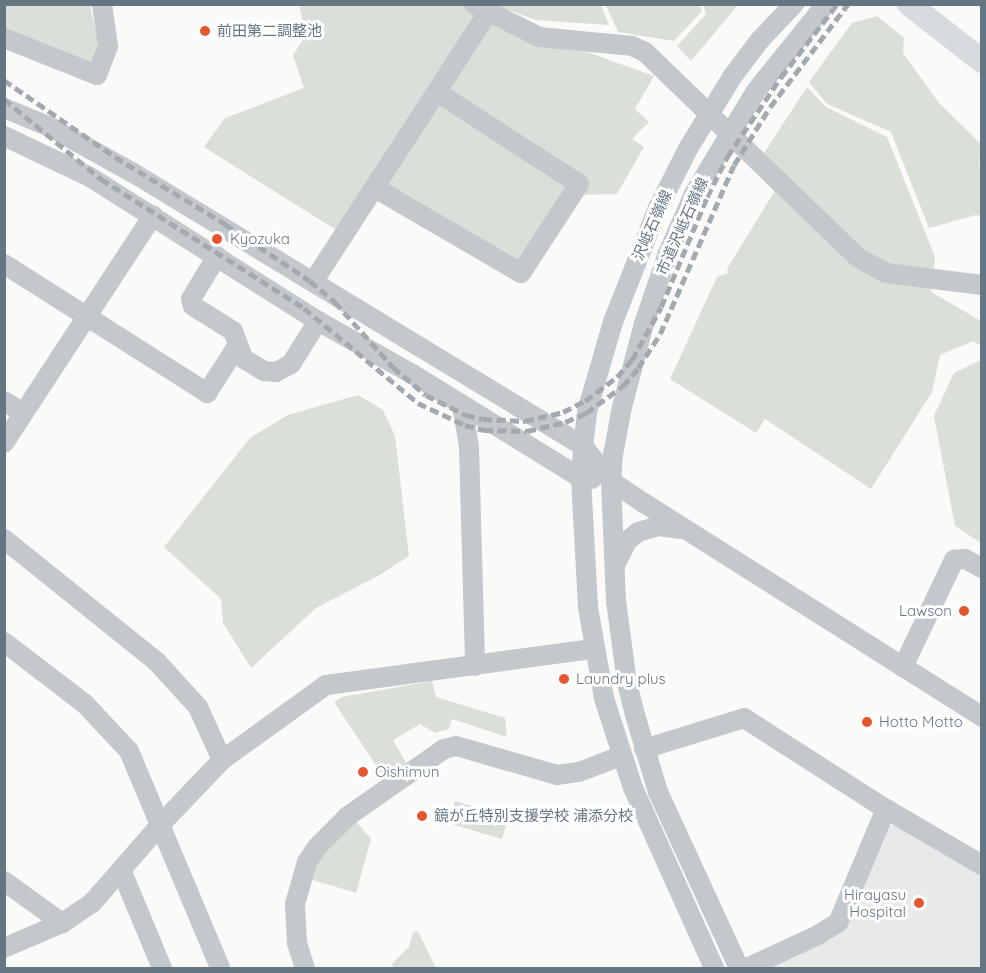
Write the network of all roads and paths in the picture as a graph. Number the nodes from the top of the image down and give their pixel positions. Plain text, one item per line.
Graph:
1 (102, 4) edge
2 (794, 4) edge
3 (826, 4) edge
4 (909, 4) edge
5 (481, 9) edge
6 (4, 38) edge
7 (981, 61) edge
8 (437, 92) junction
9 (4, 108) edge
10 (4, 136) edge
11 (375, 188) junction
12 (153, 215) junction
13 (217, 256) junction
14 (4, 264) edge
15 (314, 282) junction
16 (981, 285) edge
17 (86, 315) junction
18 (318, 321) junction
19 (237, 346) junction
20 (4, 401) edge
21 (462, 405) junction
22 (23, 413) junction
23 (4, 443) edge
24 (583, 446) junction
25 (581, 478) junction
26 (611, 481) junction
27 (684, 530) junction
28 (4, 539) edge
29 (616, 563) junction
30 (981, 568) edge
31 (4, 642) edge
32 (593, 649) junction
33 (475, 666) junction
34 (903, 667) junction
35 (981, 717) edge
36 (644, 748) junction
37 (621, 756) junction
38 (222, 760) junction
39 (886, 809) junction
40 (161, 824) junction
41 (981, 865) edge
42 (122, 872) junction
43 (4, 881) edge
44 (62, 923) junction
45 (4, 948) edge
46 (162, 969) edge
47 (220, 969) edge
48 (305, 969) edge
49 (714, 969) edge
50 (739, 969) edge
51 (747, 969) edge

1 - 6 street
2 - 24 street, 沢岻石嶺線
3 - 26 street, 市道沢岻石嶺線
4 - 7 main road
5 - 8 street
5 - 16 street
8 - 11 street
8 - 11 street
9 - 15 street
10 - 12 street
11 - 15 street
12 - 13 street
12 - 17 street
13 - 18 street
13 - 19 street
14 - 17 street
15 - 24 street
17 - 19 street
17 - 22 street
18 - 19 street
18 - 21 street
20 - 22 street
21 - 25 street
21 - 33 street
22 - 23 street
24 - 25 street, 沢岻石嶺線
24 - 26 street
25 - 26 street
25 - 32 street, 沢岻石嶺線
26 - 27 street
26 - 29 street, 市道沢岻石嶺線
27 - 29 street
27 - 34 street
28 - 38 street
29 - 36 street, 市道沢岻石嶺線
30 - 34 street
31 - 40 street
32 - 33 street
32 - 37 street, 沢岻石嶺線
33 - 38 street
34 - 35 street
36 - 39 street
36 - 50 street, 市道沢岻石嶺線
37 - 48 street
37 - 49 street, 沢岻石嶺線
38 - 40 street
39 - 41 street
39 - 51 street
40 - 42 street
40 - 47 street
42 - 44 street
42 - 46 street
43 - 44 street
44 - 45 street

